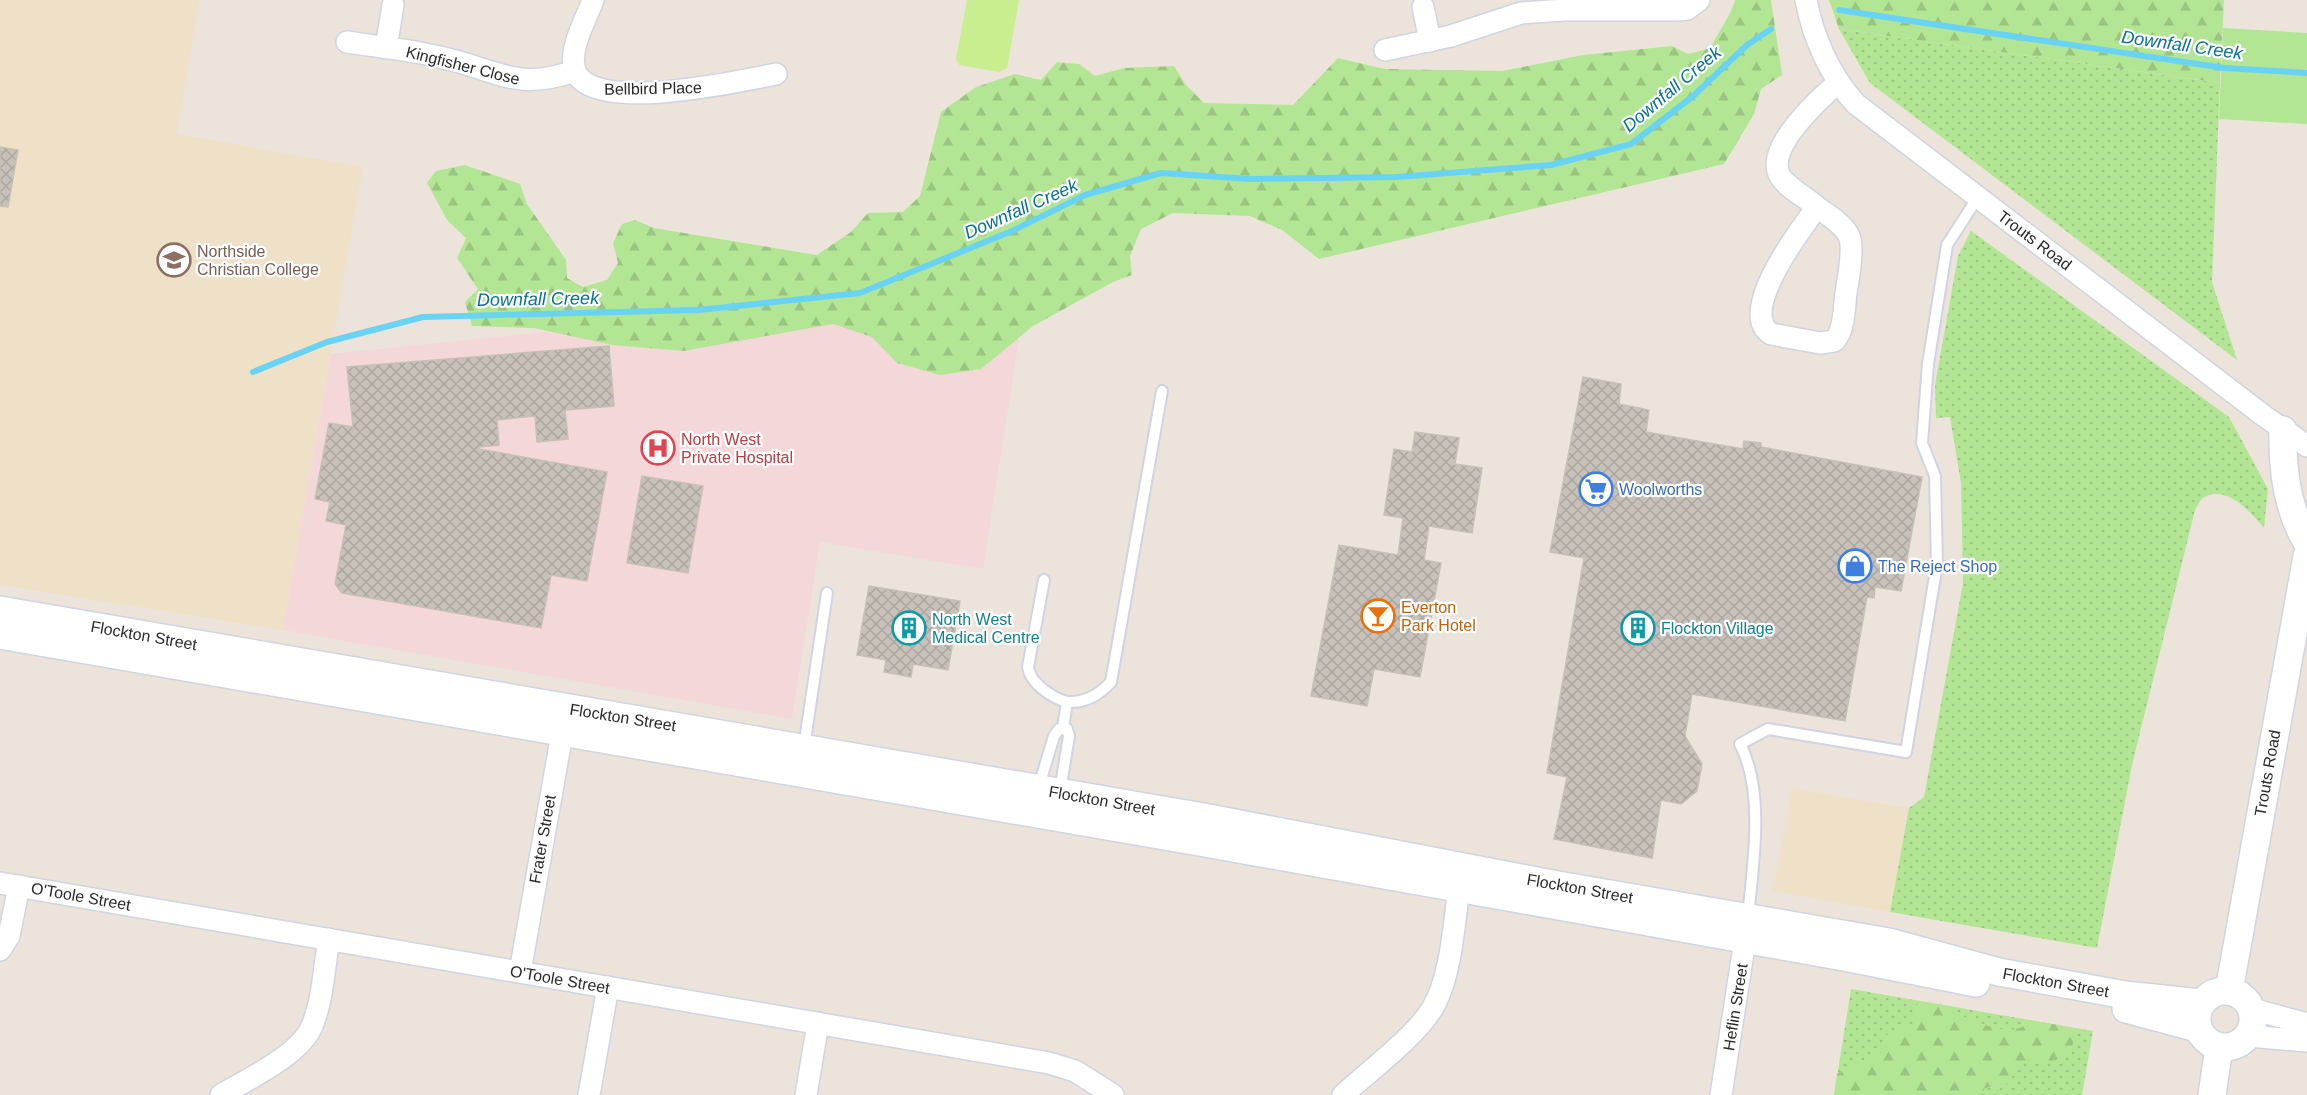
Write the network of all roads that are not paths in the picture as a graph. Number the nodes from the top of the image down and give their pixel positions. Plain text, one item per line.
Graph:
1 (593, 0) edge
2 (1699, 0) edge
3 (1806, 0) edge
4 (393, 5) dead end
5 (1423, 7) dead end
6 (1430, 41) junction
7 (347, 42) dead end
8 (386, 48) junction
9 (1385, 50) dead end
10 (575, 71) junction
11 (776, 74) dead end
12 (1839, 82) junction
13 (1978, 197) junction
14 (1817, 207) junction
15 (1162, 391) dead end
16 (2283, 430) junction
17 (2307, 446) edge
18 (2307, 542) edge
19 (2307, 556) edge
20 (1044, 580) dead end
21 (827, 593) dead end
22 (0, 610) edge
23 (0, 635) edge
24 (1066, 702) junction
25 (564, 720) junction
26 (1064, 729) junction
27 (804, 747) junction
28 (1049, 791) junction
29 (9, 884) edge
30 (1459, 888) junction
31 (1747, 929) junction
32 (329, 939) junction
33 (0, 950) edge
34 (520, 972) junction
35 (608, 987) junction
36 (2229, 991) junction
37 (2252, 1009) junction
38 (2199, 1015) junction
39 (818, 1023) junction
40 (2307, 1024) edge
41 (2248, 1036) junction
42 (2307, 1041) edge
43 (2219, 1047) junction
44 (221, 1095) edge
45 (589, 1095) edge
46 (806, 1095) edge
47 (1113, 1095) edge
48 (1343, 1095) edge
49 (1721, 1095) edge
50 (2212, 1095) edge

1 - 10 street
2 - 6 street
3 - 12 street, Trouts Road
4 - 8 street, Kingfisher Close
5 - 6 street
6 - 9 street
7 - 8 street, Kingfisher Close
8 - 10 street, Kingfisher Close
10 - 11 street, Bellbird Place
12 - 13 street, Trouts Road
12 - 14 street
13 - 16 street, Trouts Road
13 - 31 lane
14 - 14 street
15 - 24 lane
16 - 17 street, Trouts Road
16 - 18 street
19 - 36 street, Trouts Road
20 - 24 lane
21 - 27 lane
22 - 25 street, Flockton Street
23 - 25 street, Flockton Street
24 - 26 lane
25 - 27 street, Flockton Street
25 - 30 street, Flockton Street
25 - 34 street, Frater Street
26 - 28 lane
26 - 28 lane
27 - 28 street, Flockton Street
28 - 31 street, Flockton Street
29 - 32 street, O'Toole Street
29 - 33 street
30 - 31 street, Flockton Street
30 - 48 street
31 - 38 street, Flockton Street
31 - 49 street, Heflin Street
32 - 34 street, O'Toole Street
32 - 44 street
34 - 35 street, O'Toole Street
35 - 39 street, O'Toole Street
35 - 45 street
36 - 37 street
36 - 38 street
37 - 40 street
37 - 41 street
38 - 43 street
39 - 46 street
39 - 47 street, O'Toole Street
41 - 42 street
41 - 43 street
43 - 50 street

